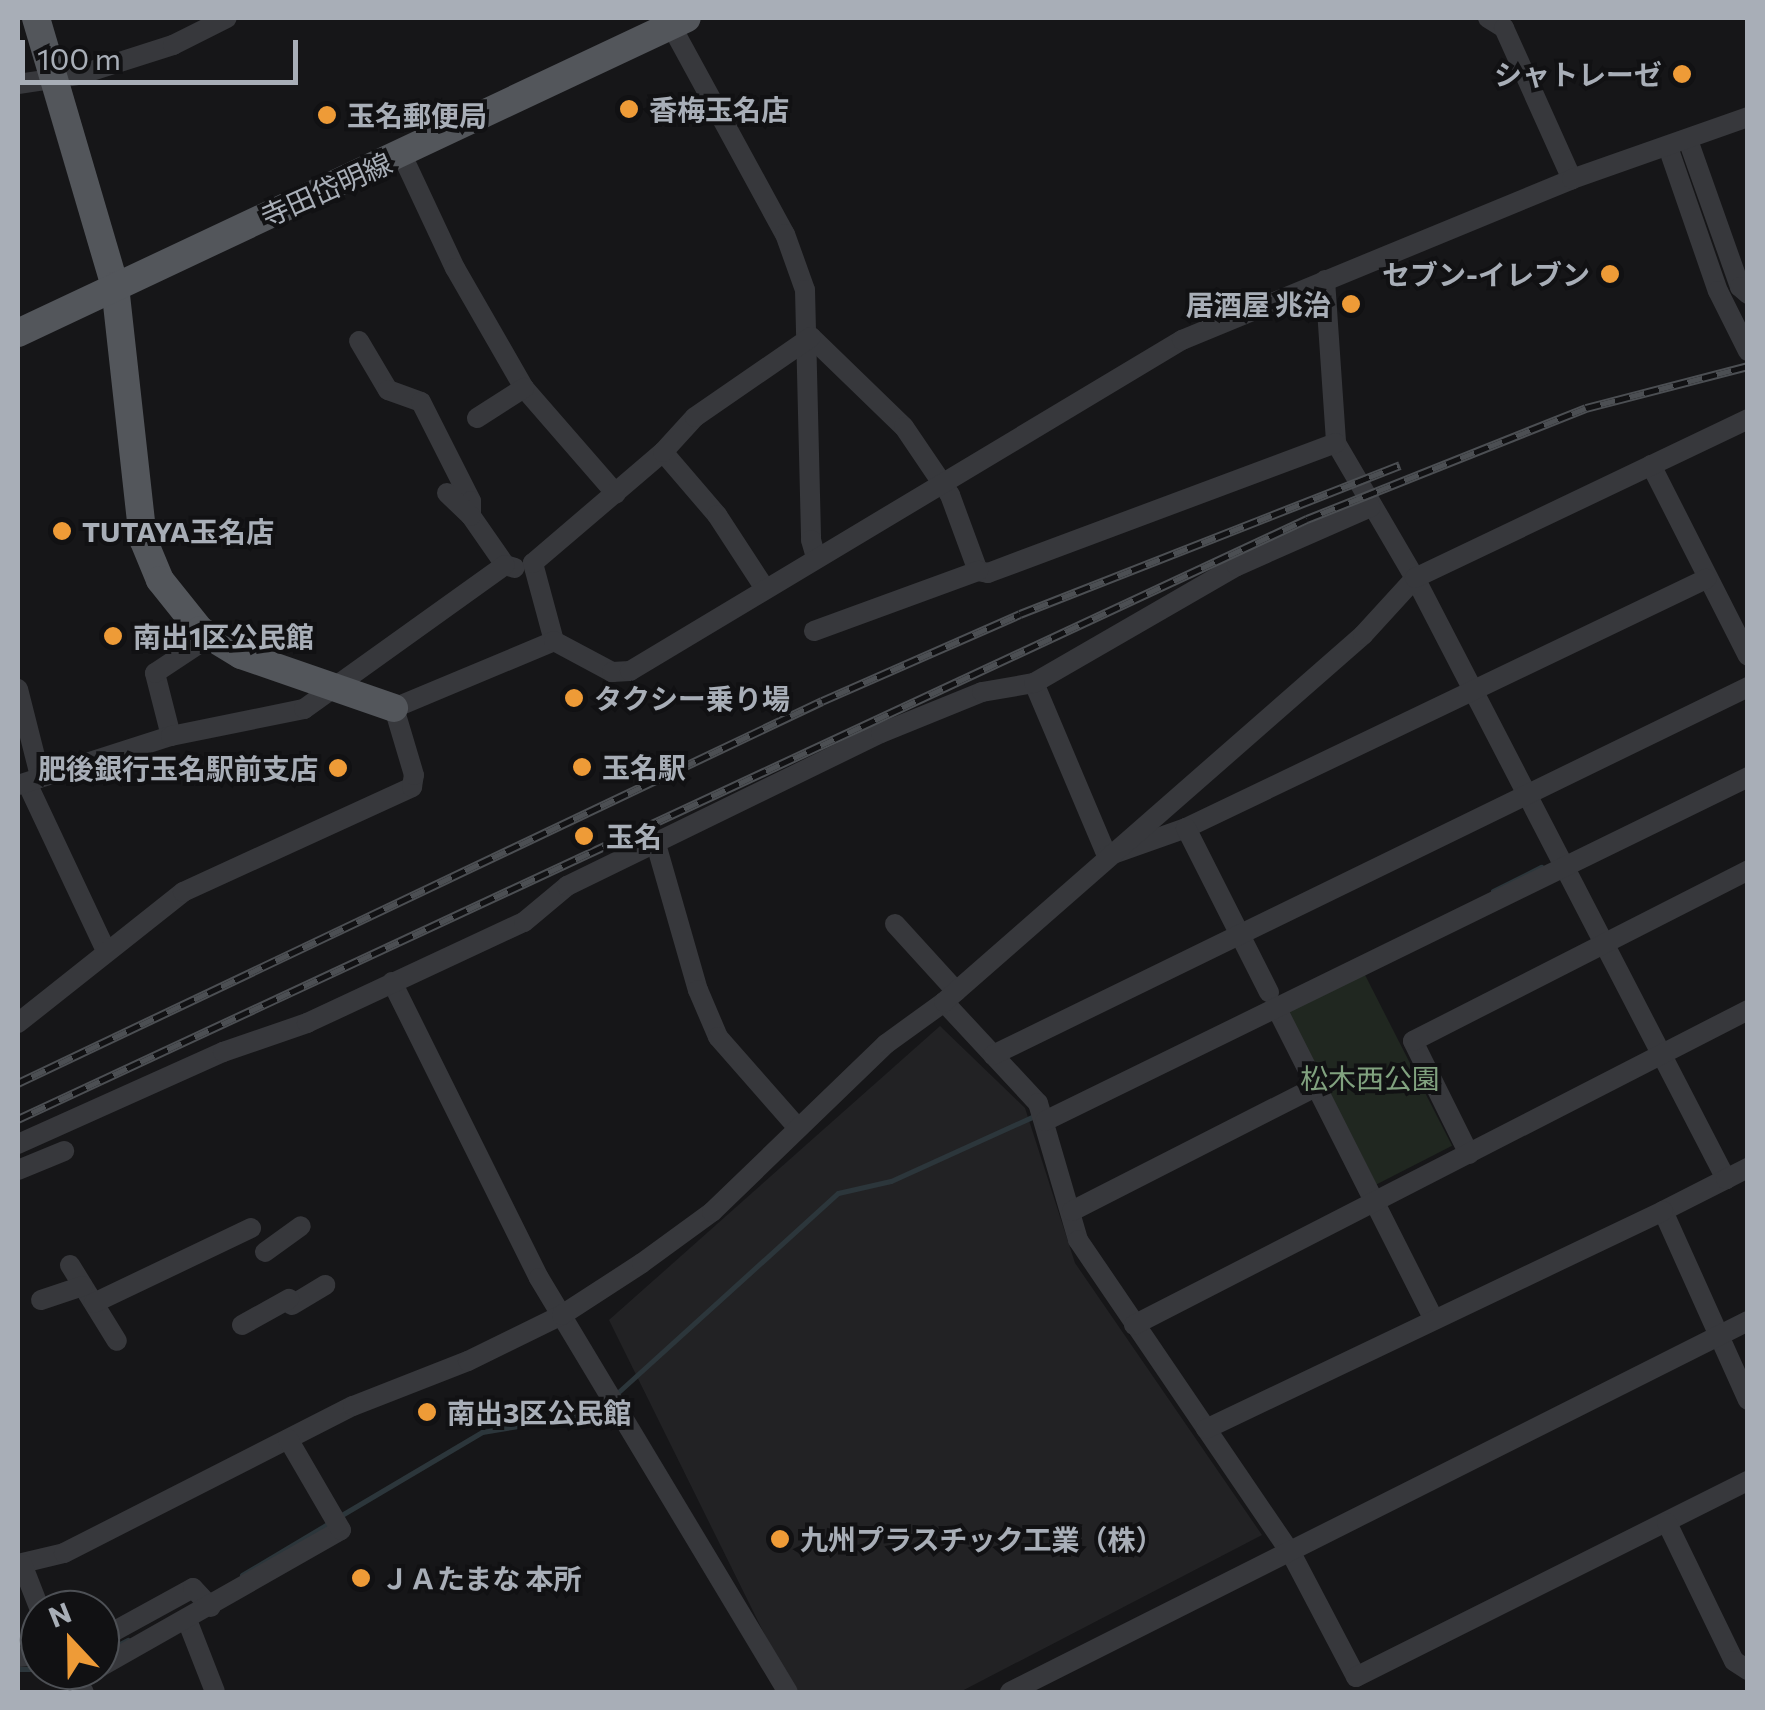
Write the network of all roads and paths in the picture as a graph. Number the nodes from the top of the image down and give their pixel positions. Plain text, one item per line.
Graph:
1 (36, 18) edge
2 (228, 18) edge
3 (1488, 18) edge
4 (675, 20) edge
5 (189, 26) edge
6 (54, 80) junction
7 (18, 84) edge
8 (1748, 118) edge
9 (1678, 143) junction
10 (402, 155) junction
11 (1572, 179) junction
12 (1325, 280) junction
13 (115, 286) junction
14 (1748, 294) edge
15 (18, 333) edge
16 (810, 338) junction
17 (359, 341) dead end
18 (1748, 350) edge
19 (524, 388) junction
20 (477, 418) dead end
21 (1748, 419) edge
22 (1336, 443) junction
23 (664, 452) junction
24 (1651, 465) junction
25 (942, 482) junction
26 (447, 493) dead end
27 (616, 494) junction
28 (1371, 507) junction
29 (471, 516) junction
30 (816, 556) junction
31 (504, 565) junction
32 (978, 571) junction
33 (532, 572) junction
34 (1415, 578) junction
35 (1706, 579) junction
36 (764, 587) junction
37 (814, 631) dead end
38 (211, 636) junction
39 (554, 641) junction
40 (1748, 656) edge
41 (1034, 683) junction
42 (336, 686) junction
43 (1748, 687) edge
44 (18, 690) edge
45 (1474, 690) junction
46 (394, 708) junction
47 (171, 736) junction
48 (1748, 777) edge
49 (28, 781) edge
50 (1525, 795) junction
51 (1186, 828) junction
52 (656, 844) junction
53 (1106, 856) junction
54 (1557, 859) junction
55 (1748, 870) edge
56 (896, 924) dead end
57 (1239, 935) junction
58 (1600, 942) junction
59 (105, 948) junction
60 (392, 982) junction
61 (950, 996) junction
62 (1273, 1000) junction
63 (1748, 1010) edge
64 (18, 1023) edge
65 (993, 1056) junction
66 (1658, 1056) junction
67 (1314, 1087) junction
68 (1042, 1114) junction
69 (798, 1128) junction
70 (18, 1144) edge
71 (64, 1151) dead end
72 (1469, 1154) junction
73 (1748, 1168) edge
74 (18, 1170) edge
75 (1726, 1179) junction
76 (1374, 1202) junction
77 (1072, 1211) junction
78 (1663, 1211) junction
79 (301, 1226) dead end
80 (250, 1228) dead end
81 (265, 1252) dead end
82 (70, 1265) dead end
83 (325, 1285) dead end
84 (88, 1294) junction
85 (42, 1300) dead end
86 (562, 1316) junction
87 (1432, 1316) junction
88 (1748, 1321) edge
89 (242, 1325) dead end
90 (1134, 1325) junction
91 (1717, 1337) junction
92 (118, 1341) dead end
93 (1748, 1400) edge
94 (1206, 1429) junction
95 (288, 1439) junction
96 (1748, 1481) edge
97 (1667, 1523) junction
98 (1291, 1553) junction
99 (20, 1564) edge
100 (31, 1590) edge
101 (206, 1599) junction
102 (187, 1620) junction
103 (120, 1631) edge
104 (120, 1656) edge
105 (1748, 1670) edge
106 (215, 1692) edge
107 (788, 1692) edge
108 (1010, 1692) edge

1 - 6 main road
2 - 5 street
3 - 11 street
4 - 10 main road, 寺田岱明線
4 - 16 street
5 - 6 street
6 - 7 street
6 - 13 main road
8 - 9 street
9 - 11 street
9 - 14 street
9 - 18 street
10 - 13 main road, 寺田岱明線
10 - 19 street
11 - 12 street
12 - 22 street
12 - 25 street
13 - 15 main road, 寺田岱明線
13 - 38 main road
16 - 23 street
16 - 25 street
16 - 30 street
17 - 29 street
19 - 20 street
19 - 27 street
21 - 24 street
22 - 28 street
22 - 32 street
23 - 27 street
23 - 36 street
24 - 34 street
24 - 35 street
25 - 30 street
25 - 32 street
26 - 29 street
27 - 33 street
28 - 34 street
28 - 41 street
29 - 31 street
30 - 36 street
31 - 33 street
31 - 42 street
32 - 37 street
33 - 39 street
34 - 45 street
34 - 53 street
35 - 40 street
35 - 45 street
36 - 39 street
38 - 42 main road
38 - 47 street
39 - 46 street
41 - 52 street
41 - 53 street
42 - 46 main road
42 - 47 street
43 - 50 street
44 - 49 street
45 - 50 street
45 - 51 street
46 - 59 street
47 - 49 street
48 - 54 street
49 - 59 street
50 - 54 street
50 - 57 street
51 - 53 street
51 - 57 street
52 - 60 street
52 - 69 street
53 - 61 street
54 - 58 street
54 - 62 street
55 - 58 street
56 - 61 street
57 - 62 street
57 - 65 street
58 - 66 street
58 - 72 street
59 - 64 street
60 - 70 street
60 - 86 street
61 - 65 street
61 - 69 street
62 - 67 street
62 - 68 street
63 - 66 street
65 - 68 street
66 - 72 street
66 - 75 street
67 - 76 street
67 - 77 street
68 - 77 street
69 - 86 street
71 - 74 street
72 - 76 street
73 - 75 street
75 - 78 street
76 - 87 street
76 - 90 street
77 - 90 street
78 - 87 street
78 - 91 street
79 - 81 street
80 - 84 street
82 - 84 street
83 - 89 street
84 - 85 street
84 - 92 street
86 - 95 street
86 - 107 street
87 - 94 street
88 - 91 street
90 - 94 street
91 - 93 street
91 - 98 street
94 - 98 street
95 - 99 street
95 - 101 street
96 - 97 street
97 - 98 street
97 - 105 street
98 - 108 street
99 - 100 street
101 - 102 street
101 - 103 street
102 - 104 street
102 - 106 street

